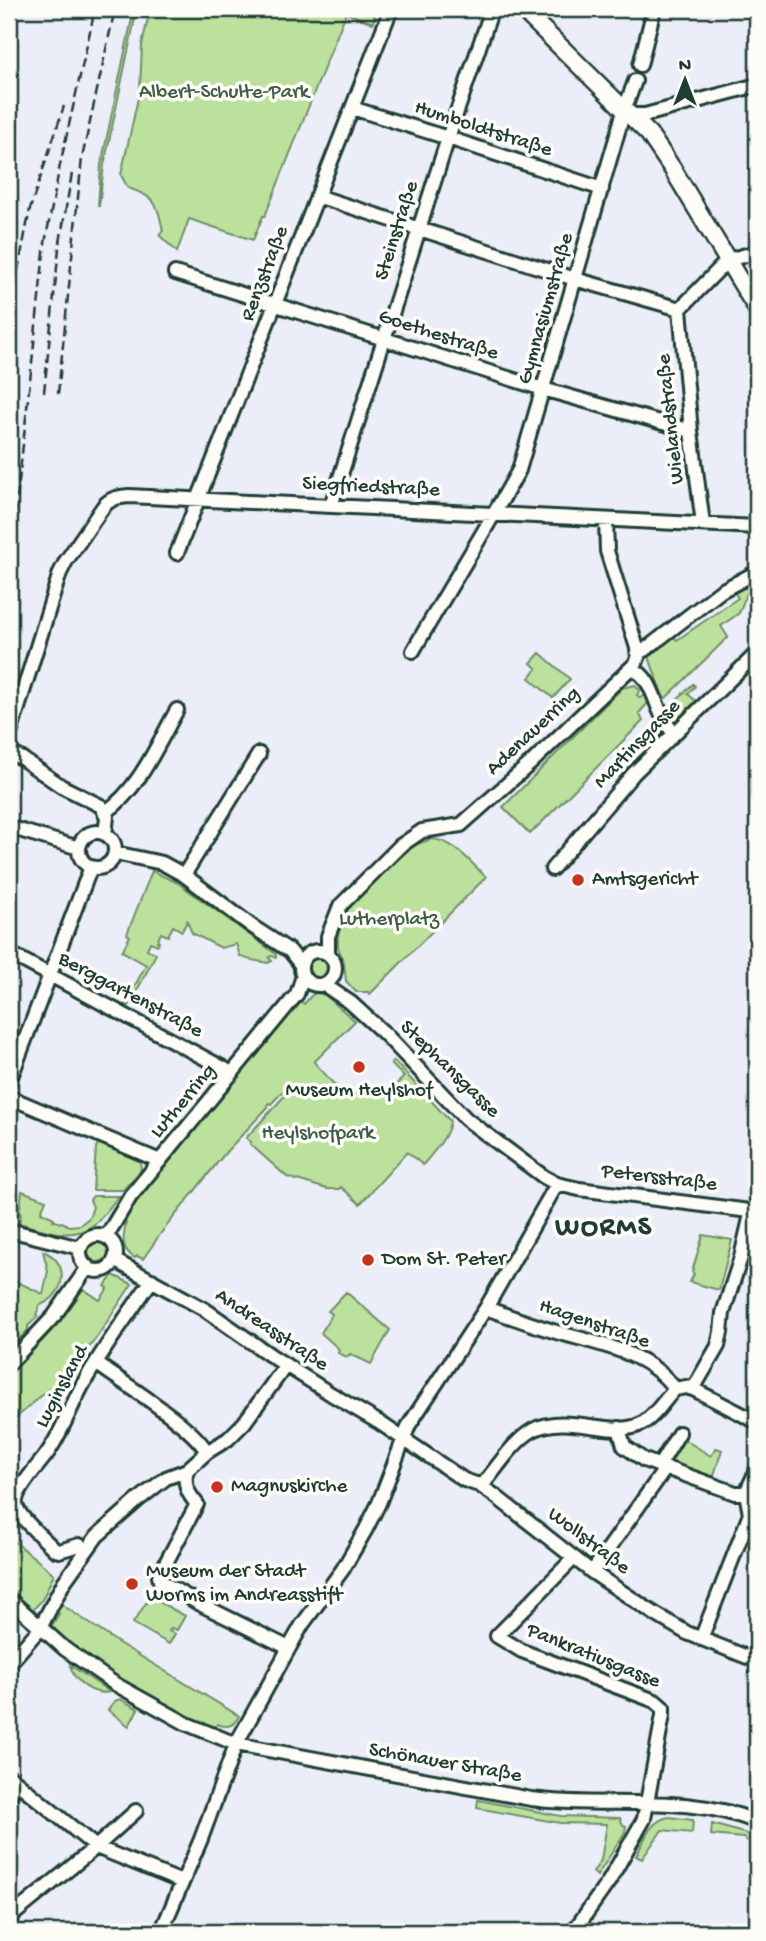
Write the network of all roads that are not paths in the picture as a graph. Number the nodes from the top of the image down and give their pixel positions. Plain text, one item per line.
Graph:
1 (391, 9) edge
2 (492, 9) edge
3 (522, 9) edge
4 (654, 9) edge
5 (640, 65) dead end
6 (635, 81) dead end
7 (757, 85) edge
8 (352, 108) junction
9 (624, 111) junction
10 (655, 112) junction
11 (649, 134) junction
12 (448, 138) junction
13 (602, 189) junction
14 (317, 196) junction
15 (419, 229) junction
16 (757, 253) edge
17 (728, 260) junction
18 (176, 273) dead end
19 (575, 279) junction
20 (275, 304) junction
21 (680, 309) junction
22 (757, 309) edge
23 (384, 339) junction
24 (543, 389) junction
25 (691, 430) junction
26 (198, 500) junction
27 (331, 506) junction
28 (494, 513) junction
29 (607, 520) junction
30 (703, 524) junction
31 (757, 527) edge
32 (177, 553) dead end
33 (757, 572) edge
34 (413, 651) dead end
35 (638, 653) junction
36 (757, 653) edge
37 (632, 668) junction
38 (177, 710) dead end
39 (674, 734) junction
40 (9, 737) edge
41 (9, 751) edge
42 (259, 754) dead end
43 (106, 812) junction
44 (461, 825) joint
45 (15, 829) edge
46 (105, 834) junction
47 (79, 848) junction
48 (115, 852) junction
49 (91, 867) junction
50 (552, 869) dead end
51 (184, 875) junction
52 (9, 953) edge
53 (311, 960) junction
54 (51, 976) junction
55 (333, 976) junction
56 (318, 984) junction
57 (297, 995) junction
58 (351, 1003) junction
59 (231, 1074) junction
60 (9, 1082) edge
61 (9, 1097) edge
62 (160, 1161) junction
63 (557, 1184) junction
64 (755, 1209) edge
65 (9, 1230) edge
66 (106, 1237) junction
67 (80, 1248) junction
68 (114, 1260) junction
69 (88, 1267) junction
70 (152, 1280) junction
71 (486, 1308) junction
72 (96, 1363) junction
73 (9, 1364) edge
74 (286, 1365) junction
75 (675, 1389) junction
76 (693, 1390) junction
77 (757, 1422) edge
78 (616, 1428) junction
79 (679, 1433) dead end
80 (404, 1439) junction
81 (207, 1452) junction
82 (662, 1468) junction
83 (757, 1469) edge
84 (187, 1470) junction
85 (479, 1485) junction
86 (746, 1493) junction
87 (86, 1549) junction
88 (574, 1558) junction
89 (592, 1572) junction
90 (9, 1600) edge
91 (40, 1628) junction
92 (702, 1639) junction
93 (289, 1648) junction
94 (757, 1661) edge
95 (9, 1664) edge
96 (236, 1744) junction
97 (14, 1780) edge
98 (9, 1795) edge
99 (648, 1802) junction
100 (136, 1811) dead end
101 (757, 1822) edge
102 (96, 1847) junction
103 (182, 1882) junction
104 (9, 1918) edge
105 (160, 1932) edge
106 (573, 1932) edge

1 - 8 street, Renzstraße
2 - 12 street, Steinstraße
3 - 9 main road
4 - 5 street
6 - 9 street, Gymnasiumstraße
7 - 10 street
8 - 12 street, Humboldtstraße
8 - 14 street, Renzstraße
9 - 10 street
9 - 11 main road
9 - 13 street, Gymnasiumstraße
10 - 11 street
11 - 17 main road
12 - 13 street, Humboldtstraße
12 - 15 street, Steinstraße
13 - 19 street, Gymnasiumstraße
14 - 15 street
14 - 20 street, Renzstraße
15 - 19 street
15 - 23 street, Steinstraße
16 - 17 street
17 - 21 street
17 - 22 main road
18 - 20 street, Goethestraße
19 - 21 street
19 - 24 street, Gymnasiumstraße
20 - 23 street, Goethestraße
20 - 26 street, Renzstraße
21 - 25 street, Wielandstraße
23 - 24 street, Goethestraße
23 - 27 street, Steinstraße
24 - 25 street, Goethestraße
24 - 28 street, Gymnasiumstraße
25 - 30 street, Wielandstraße
26 - 27 street, Siegfriedstraße
26 - 32 street, Renzstraße
26 - 40 street, Siegfriedstraße
27 - 28 street, Siegfriedstraße
28 - 29 street, Siegfriedstraße
28 - 34 street, Gymnasiumstraße
29 - 30 street, Siegfriedstraße
29 - 35 street
30 - 31 street, Siegfriedstraße
33 - 35 street
35 - 37 street
36 - 39 street, Martinsgasse
37 - 39 street
37 - 44 street, Adenauerring
38 - 43 street
39 - 50 street, Martinsgasse
41 - 43 street
42 - 51 street
43 - 46 street
44 - 53 street, Lutherring
45 - 47 street
46 - 47 street
46 - 48 street
47 - 49 street
48 - 49 street
48 - 51 street
49 - 54 street
51 - 53 street
52 - 54 street, Berggartenstraße
53 - 55 street
53 - 56 street, Stephansgasse
53 - 57 street, Lutherring
54 - 59 street, Berggartenstraße
54 - 60 street
55 - 56 street, Lutherring
55 - 58 street, Stephansgasse
56 - 57 street, Lutherring
56 - 58 street, Stephansgasse
57 - 59 street, Lutherring
58 - 63 street, Stephansgasse
59 - 62 street, Lutherring
61 - 62 street
62 - 66 street, Lutherring
63 - 64 street, Petersstraße
63 - 71 street
64 - 76 street
65 - 67 street
66 - 67 street
66 - 68 street
67 - 69 street
68 - 69 street
68 - 70 street, Andreasstraße
69 - 73 street
70 - 72 street, Luginsland
70 - 74 street, Andreasstraße
71 - 75 street, Hagenstraße
71 - 80 street
72 - 81 street
72 - 87 street, Luginsland
74 - 80 street, Andreasstraße
74 - 81 street
75 - 76 street
75 - 78 street
76 - 77 street
78 - 82 street
78 - 85 street
79 - 82 street
80 - 85 street, Wollstraße
80 - 93 street
81 - 84 street
82 - 86 street
82 - 89 street
83 - 86 street
84 - 87 street
84 - 93 street
85 - 88 street, Wollstraße
86 - 92 street
87 - 91 street
88 - 89 street, Wollstraße
88 - 99 street, Pankratiusgasse
89 - 92 street, Wollstraße
90 - 91 street, Schönauer Straße
91 - 95 street
91 - 96 street, Schönauer Straße
92 - 94 street, Wollstraße
93 - 96 street
96 - 99 street, Schönauer Straße
96 - 103 street
97 - 98 street
97 - 102 street
99 - 101 street, Schönauer Straße
99 - 106 street
100 - 102 street
102 - 103 street
102 - 104 street
103 - 105 street

